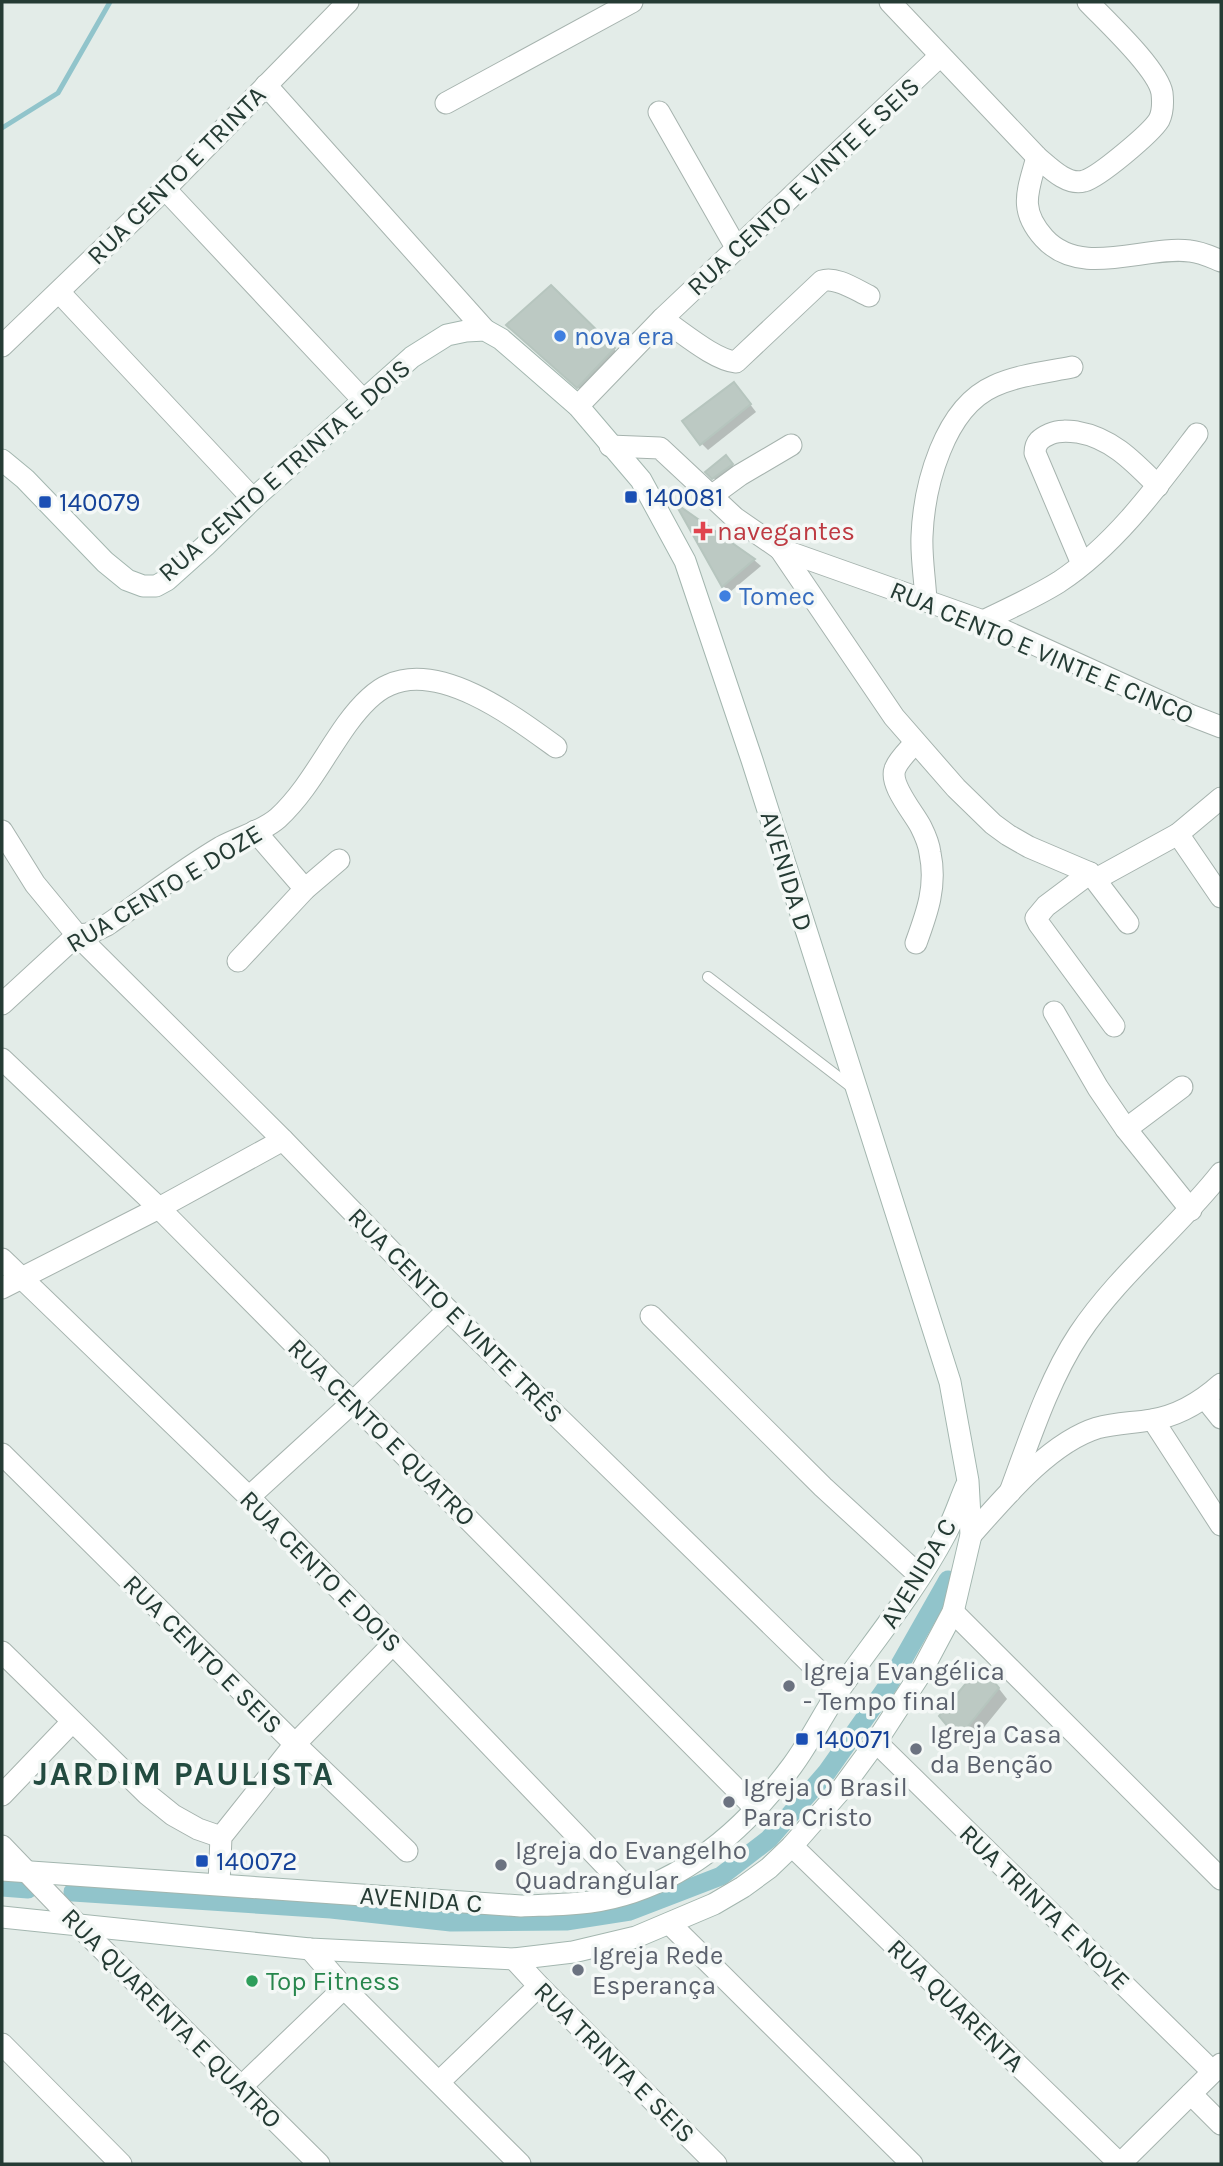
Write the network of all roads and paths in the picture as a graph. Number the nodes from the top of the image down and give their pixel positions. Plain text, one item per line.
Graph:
1 (348, 2) edge
2 (632, 2) edge
3 (890, 2) edge
4 (1088, 2) edge
5 (940, 57) junction
6 (266, 85) junction
7 (446, 103) dead end
8 (659, 112) dead end
9 (1037, 157) junction
10 (165, 189) junction
11 (737, 249) junction
12 (1221, 261) edge
13 (59, 292) junction
14 (869, 296) dead end
15 (662, 319) junction
16 (485, 330) junction
17 (2, 346) edge
18 (1072, 367) dead end
19 (363, 400) junction
20 (578, 406) junction
21 (1197, 434) dead end
22 (791, 445) dead end
23 (610, 446) junction
24 (2, 460) edge
25 (1158, 486) junction
26 (710, 497) junction
27 (253, 499) junction
28 (780, 549) junction
29 (1082, 564) junction
30 (926, 601) junction
31 (983, 621) junction
32 (1221, 727) edge
33 (915, 743) junction
34 (556, 747) dead end
35 (1221, 798) edge
36 (2, 831) edge
37 (256, 831) junction
38 (1178, 834) junction
39 (339, 860) dead end
40 (1093, 876) junction
41 (305, 889) junction
42 (1221, 897) edge
43 (1128, 923) dead end
44 (77, 935) junction
45 (916, 943) dead end
46 (238, 961) dead end
47 (709, 977) dead end
48 (2, 1004) edge
49 (1054, 1012) dead end
50 (1114, 1026) dead end
51 (2, 1059) edge
52 (1182, 1087) dead end
53 (859, 1093) junction
54 (1126, 1129) junction
55 (282, 1140) junction
56 (1221, 1173) edge
57 (159, 1208) junction
58 (1191, 1210) junction
59 (2, 1259) edge
60 (11, 1283) edge
61 (448, 1310) junction
62 (650, 1316) dead end
63 (1221, 1384) edge
64 (1205, 1398) junction
65 (353, 1402) junction
66 (1221, 1418) edge
67 (1153, 1420) junction
68 (2, 1454) edge
69 (968, 1480) junction
70 (1010, 1492) junction
71 (248, 1497) junction
72 (1221, 1525) edge
73 (971, 1535) junction
74 (920, 1576) junction
75 (953, 1612) junction
76 (393, 1644) junction
77 (2, 1652) edge
78 (839, 1691) junction
79 (72, 1722) junction
80 (876, 1742) junction
81 (295, 1744) junction
82 (2, 1795) edge
83 (757, 1810) junction
84 (221, 1837) junction
85 (2, 1846) edge
86 (792, 1846) junction
87 (407, 1851) dead end
88 (2, 1870) edge
89 (26, 1872) junction
90 (1221, 1880) edge
91 (219, 1884) junction
92 (631, 1892) junction
93 (2, 1917) edge
94 (76, 1923) junction
95 (670, 1924) junction
96 (310, 1949) junction
97 (514, 1959) junction
98 (539, 1986) junction
99 (344, 1988) junction
100 (2, 2044) edge
101 (1217, 2068) edge
102 (439, 2082) junction
103 (242, 2086) junction
104 (1191, 2094) junction
105 (1221, 2124) edge
106 (121, 2164) edge
107 (319, 2164) edge
108 (520, 2164) edge
109 (716, 2164) edge
110 (912, 2164) edge
111 (1120, 2164) edge

1 - 6 street, RUA CENTO E TRINTA
2 - 7 street
3 - 5 street
4 - 9 street
5 - 9 street
5 - 11 street, RUA CENTO E VINTE E SEIS
6 - 10 street, RUA CENTO E TRINTA
6 - 16 street
8 - 11 street
9 - 12 street
10 - 13 street, RUA CENTO E TRINTA
10 - 19 street
11 - 15 street, RUA CENTO E VINTE E SEIS
13 - 17 street, RUA CENTO E TRINTA
13 - 27 street
14 - 15 street
15 - 20 street, RUA CENTO E VINTE E SEIS
16 - 19 street, RUA CENTO E TRINTA E DOIS
16 - 20 street, AVENIDA D
18 - 30 street
19 - 27 street, RUA CENTO E TRINTA E DOIS
20 - 23 street, AVENIDA D
21 - 25 street
22 - 26 street
23 - 26 street, RUA CENTO E VINTE E CINCO
23 - 53 street, AVENIDA D
24 - 27 street, RUA CENTO E TRINTA E DOIS
25 - 29 street
25 - 29 street
26 - 28 street, RUA CENTO E VINTE E CINCO
28 - 30 street, RUA CENTO E VINTE E CINCO
28 - 33 street
29 - 31 street
30 - 31 street, RUA CENTO E VINTE E CINCO
31 - 32 street, RUA CENTO E VINTE E CINCO
33 - 40 street
33 - 45 street
34 - 37 street, RUA CENTO E DOZE
35 - 38 street
36 - 44 street, RUA CENTO E VINTE TRÊS
37 - 41 street
37 - 44 street, RUA CENTO E DOZE
38 - 40 street
38 - 42 street
39 - 41 street
40 - 43 street
40 - 50 street
41 - 46 street
44 - 48 street, RUA CENTO E DOZE
44 - 55 street, RUA CENTO E VINTE TRÊS
47 - 53 lane
49 - 54 street
51 - 57 street, RUA CENTO E QUATRO
52 - 54 street
53 - 69 street, AVENIDA D
54 - 58 street
55 - 57 street
55 - 61 street, RUA CENTO E VINTE TRÊS
56 - 58 street
57 - 60 street
57 - 65 street, RUA CENTO E QUATRO
58 - 70 street
59 - 60 street, RUA CENTO E DOIS
60 - 71 street, RUA CENTO E DOIS
61 - 65 street
61 - 78 street, RUA CENTO E VINTE TRÊS
62 - 74 street
63 - 64 street
64 - 66 street
64 - 67 street
65 - 71 street
65 - 83 street, RUA CENTO E QUATRO
67 - 70 street
67 - 72 street
68 - 81 street, RUA CENTO E SEIS
69 - 73 street, AVENIDA D
69 - 74 street, AVENIDA C
70 - 73 street
71 - 76 street, RUA CENTO E DOIS
73 - 75 street
74 - 78 street, AVENIDA C
75 - 80 street
75 - 90 street
76 - 81 street
76 - 92 street, RUA CENTO E DOIS
77 - 79 street
78 - 83 street, AVENIDA C
79 - 82 street
79 - 84 street
80 - 86 street
80 - 101 street, RUA TRINTA E NOVE
81 - 84 street
81 - 87 street, RUA CENTO E SEIS
83 - 92 street, AVENIDA C
84 - 91 street
85 - 89 street, RUA QUARENTA E QUATRO
86 - 95 street
86 - 111 street, RUA QUARENTA
88 - 89 street, AVENIDA C
89 - 91 street, AVENIDA C
89 - 94 street, RUA QUARENTA E QUATRO
91 - 92 street, AVENIDA C
93 - 94 street
94 - 96 street
94 - 103 street, RUA QUARENTA E QUATRO
95 - 97 street
95 - 110 street
96 - 97 street
96 - 99 street
97 - 98 street, RUA TRINTA E SEIS
98 - 102 street
98 - 109 street, RUA TRINTA E SEIS
99 - 102 street
99 - 103 street
100 - 106 street
101 - 104 street
102 - 108 street
103 - 107 street, RUA QUARENTA E QUATRO
104 - 105 street
104 - 111 street

